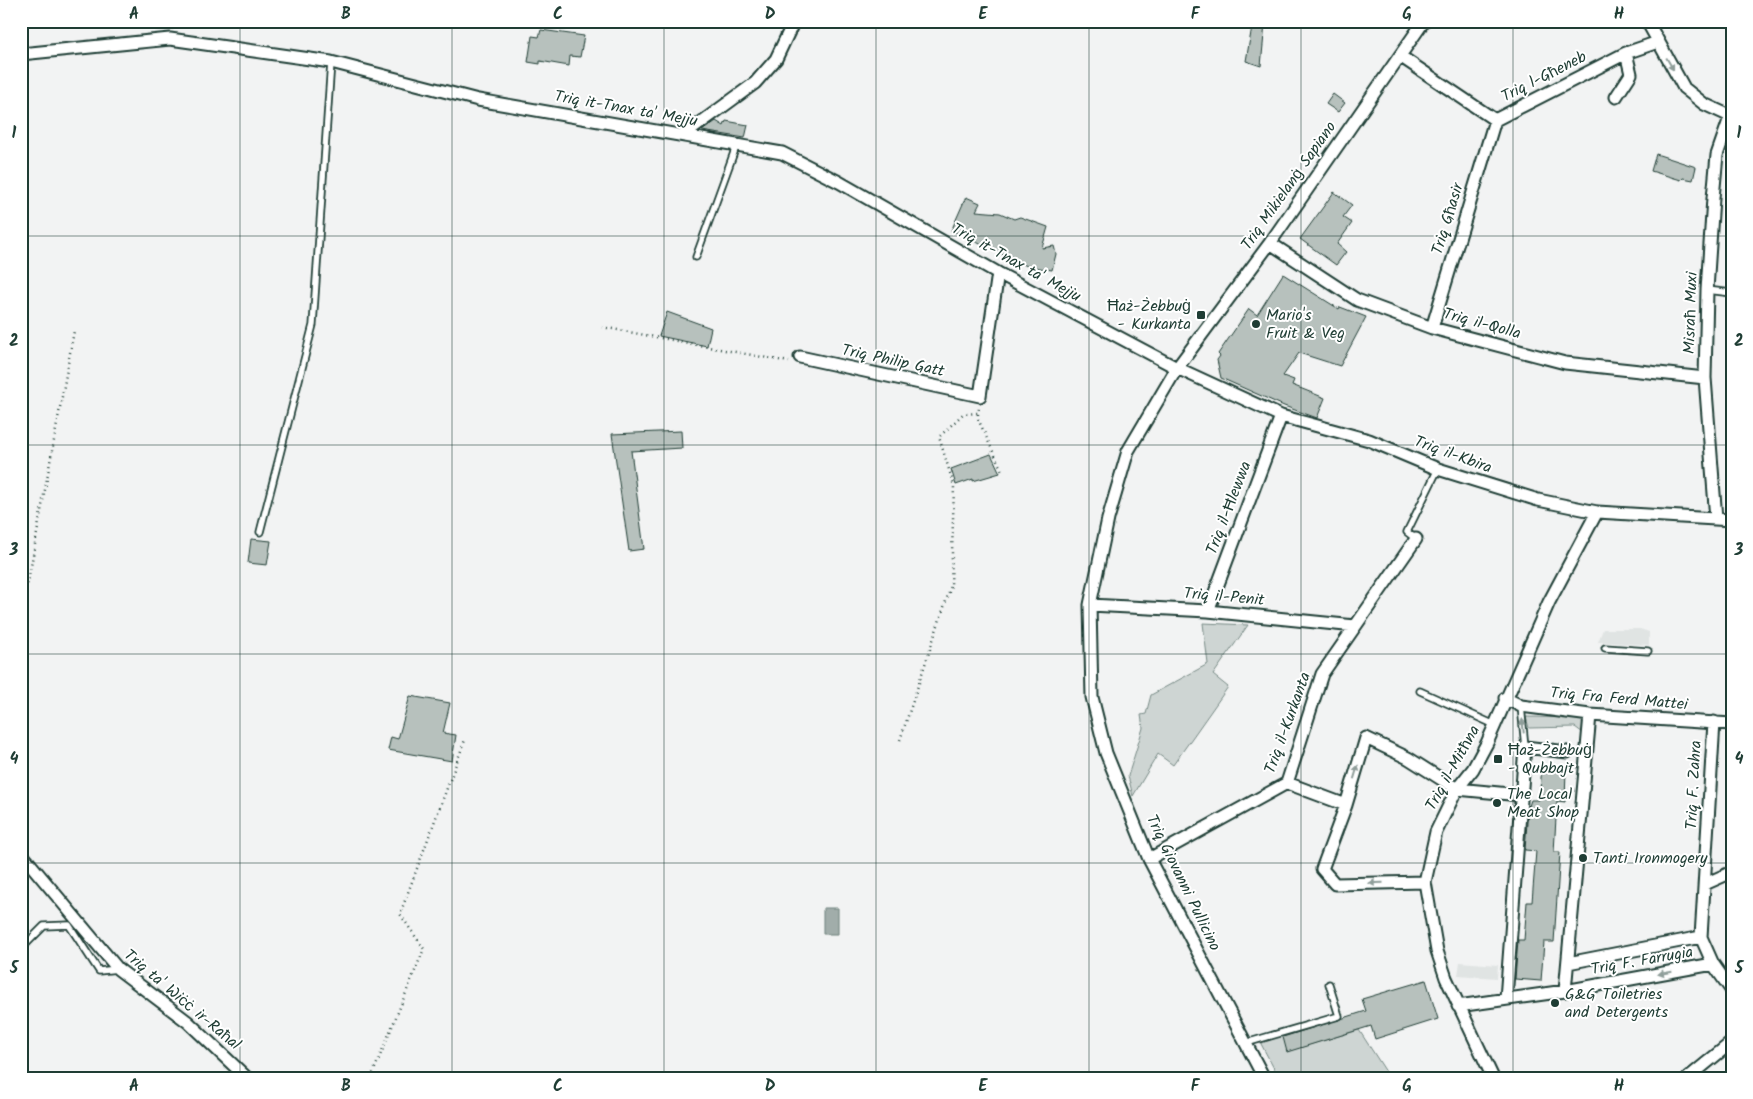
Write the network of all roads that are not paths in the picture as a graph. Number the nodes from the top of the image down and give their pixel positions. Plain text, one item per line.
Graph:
1 (794, 21) edge
2 (1424, 21) edge
3 (1647, 21) edge
4 (1658, 42) junction
5 (1626, 53) junction
6 (21, 54) edge
7 (1400, 56) junction
8 (330, 62) junction
9 (1616, 97) dead end
10 (1731, 114) edge
11 (1495, 120) junction
12 (684, 135) junction
13 (737, 144) junction
14 (1270, 243) junction
15 (696, 257) dead end
16 (998, 273) junction
17 (1707, 290) junction
18 (1732, 293) edge
19 (1432, 328) junction
20 (800, 357) road end
21 (1177, 368) junction
22 (1705, 378) junction
23 (1281, 416) junction
24 (1438, 469) junction
25 (1596, 512) junction
26 (1716, 518) junction
27 (1732, 520) edge
28 (260, 532) dead end
29 (1416, 539) joint
30 (1090, 605) junction
31 (1208, 611) junction
32 (1355, 626) junction
33 (1605, 648) dead end
34 (1648, 651) dead end
35 (1420, 691) dead end
36 (1505, 698) junction
37 (1521, 706) junction
38 (1590, 715) junction
39 (1714, 722) junction
40 (1732, 724) edge
41 (1495, 725) junction
42 (1525, 746) junction
43 (1567, 752) dead end
44 (1287, 783) junction
45 (1457, 789) junction
46 (1520, 796) junction
47 (1346, 805) junction
48 (21, 852) edge
49 (1149, 859) junction
50 (1732, 872) edge
51 (1425, 882) junction
52 (1705, 884) junction
53 (1700, 937) junction
54 (21, 949) edge
55 (1568, 963) junction
56 (1713, 964) junction
57 (118, 969) junction
58 (1329, 984) dead end
59 (1565, 991) junction
60 (1732, 991) edge
61 (1506, 999) junction
62 (1458, 1006) junction
63 (1732, 1042) edge
64 (1246, 1043) junction
65 (248, 1078) edge
66 (1264, 1078) edge
67 (1493, 1078) edge
68 (1688, 1078) edge

1 - 12 street
2 - 7 street, Triq Mikielanġ Sapiano
3 - 4 street
4 - 5 street, Triq l-Għeneb
4 -> 10 street
5 - 9 street
5 - 11 street, Triq l-Għeneb
6 - 8 street, Triq it-Tnax ta' Mejju
7 - 11 street, Triq l-Għeneb
7 - 14 street, Triq Mikielanġ Sapiano
8 - 12 street, Triq it-Tnax ta' Mejju
8 - 28 lane
10 - 17 street, Misraħ Muxi
11 - 19 street, Triq Għasir
12 - 13 street, Triq it-Tnax ta' Mejju
13 - 15 lane
13 - 16 street, Triq it-Tnax ta' Mejju
14 - 19 street, Triq il-Qolla
14 - 21 street, Triq Mikielanġ Sapiano
16 - 20 street, Triq Philip Gatt
16 - 21 street, Triq it-Tnax ta' Mejju
17 - 18 lane
17 - 22 street, Misraħ Muxi
19 - 22 street, Triq il-Qolla
21 - 23 street, Triq il-Kbira
21 - 30 street, Triq Mikielanġ Sapiano
22 - 26 street, Misraħ Muxi
23 - 24 street, Triq il-Kbira
23 - 31 street, Triq il-Ħlewwa
24 - 25 street, Triq il-Kbira
24 - 29 lane, Triq il-Kurkanta
25 - 26 street, Triq il-Kbira
25 - 36 street, Triq il-Mitħna
26 - 27 street, Triq il-Kbira
29 - 32 street, Triq il-Kurkanta
30 - 31 street, Triq il-Penit
30 - 49 street, Triq Giovanni Pullicino
31 - 32 street, Triq il-Penit
32 - 44 street, Triq il-Kurkanta
33 - 34 lane
35 - 41 lane
36 - 37 street, Triq Fra Ferd Mattei
36 - 41 street, Triq il-Mitħna
37 - 38 street, Triq Fra Ferd Mattei
42 -> 37 lane
38 - 39 street, Triq Fra Ferd Mattei
38 - 55 street
39 - 40 street, Triq Fra Ferd Mattei
39 - 52 street, Triq F. Zahra
41 - 45 street, Triq il-Mitħna
42 - 43 street
42 - 46 street
44 - 47 street
44 - 49 street, Triq il-Kurkanta
45 - 46 street
47 -> 45 street
45 - 51 street, Triq il-Mitħna
46 - 61 street
51 -> 47 street
48 - 57 street, Triq ta' Wiċċ ir-Raħal
49 - 64 street, Triq Giovanni Pullicino
50 - 52 street
51 - 62 street, Triq il-Mitħna
52 - 53 street, Triq F. Zahra
53 - 55 street, Triq F. Farrugia
53 - 56 street
54 - 57 lane
55 - 59 street
56 -> 59 street, Triq F. Farrugia
56 - 60 street
57 - 65 street, Triq ta' Wiċċ ir-Raħal
58 - 64 lane
59 - 61 street, Triq F. Farrugia
61 - 62 street, Triq F. Farrugia
62 - 67 street, Triq il-Mitħna
63 - 68 street
64 - 66 street, Triq Giovanni Pullicino

